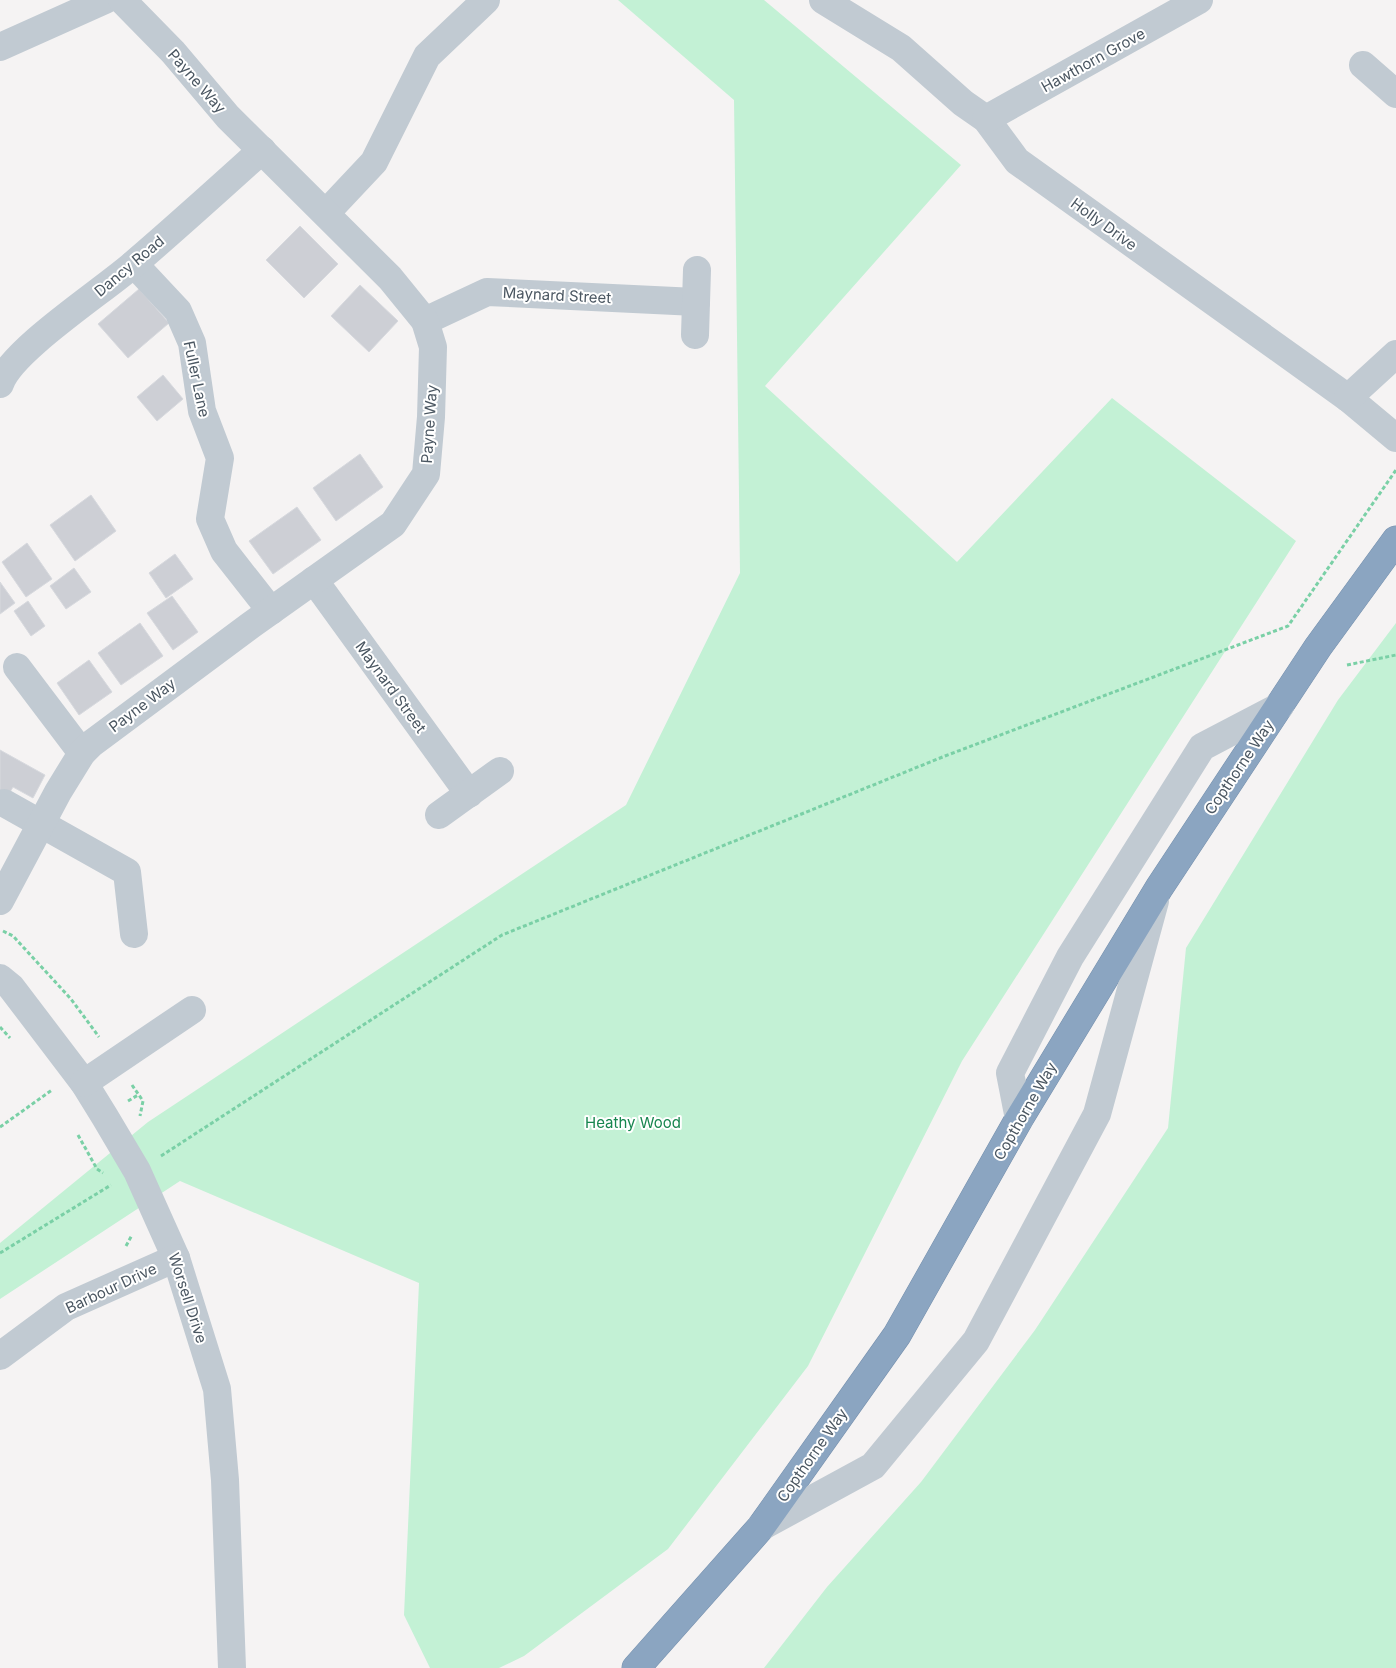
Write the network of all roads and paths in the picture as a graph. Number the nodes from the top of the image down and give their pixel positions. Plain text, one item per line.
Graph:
1 (105, 0) edge
2 (122, 0) edge
3 (486, 0) edge
4 (823, 0) edge
5 (1200, 0) edge
6 (0, 48) edge
7 (1364, 65) dead end
8 (1396, 94) edge
9 (986, 120) junction
10 (262, 150) junction
11 (326, 212) junction
12 (134, 264) junction
13 (697, 270) dead end
14 (696, 302) junction
15 (425, 321) junction
16 (695, 335) dead end
17 (1396, 354) edge
18 (1, 379) edge
19 (1348, 398) junction
20 (1396, 438) edge
21 (1396, 470) edge
22 (1396, 540) edge
23 (314, 580) junction
24 (270, 611) junction
25 (1396, 655) edge
26 (1347, 665) dead end
27 (17, 667) dead end
28 (1280, 706) junction
29 (82, 753) junction
30 (500, 771) dead end
31 (469, 794) junction
32 (4, 803) dead end
33 (439, 814) dead end
34 (42, 824) junction
35 (1159, 888) junction
36 (0, 901) edge
37 (0, 930) edge
38 (134, 934) dead end
39 (0, 978) edge
40 (192, 1010) dead end
41 (0, 1027) edge
42 (16, 1045) dead end
43 (116, 1060) junction
44 (48, 1083) dead end
45 (84, 1083) junction
46 (53, 1090) junction
47 (57, 1097) dead end
48 (1019, 1119) junction
49 (139, 1122) dead end
50 (0, 1127) edge
51 (74, 1128) dead end
52 (156, 1150) dead end
53 (134, 1227) dead end
54 (122, 1251) dead end
55 (0, 1253) edge
56 (176, 1258) junction
57 (0, 1356) edge
58 (761, 1527) junction
59 (232, 1668) edge
60 (636, 1668) edge

1 - 6 street
2 - 10 street, Payne Way
3 - 11 street
4 - 9 street, Holly Drive
5 - 9 street, Hawthorn Grove
7 - 8 street
9 - 19 street, Holly Drive
10 - 11 street, Payne Way
10 - 12 street, Dancy Road
11 - 15 street, Payne Way
12 - 18 street, Dancy Road
12 - 24 street, Fuller Lane
13 - 14 street
14 - 15 street, Maynard Street
14 - 16 street
15 - 23 street, Payne Way
17 - 19 street
19 - 20 street, Holly Drive
21 - 52 path
22 - 28 highway, Copthorne Way
23 - 24 street, Payne Way
23 - 31 street, Maynard Street
24 - 29 street, Payne Way
25 - 26 path
27 - 29 street
28 - 35 highway, Copthorne Way
28 - 48 street
29 - 34 street, Payne Way
30 - 31 street
31 - 33 street
32 - 34 street
34 - 36 street, Payne Way
34 - 38 street
35 - 48 highway, Copthorne Way
35 - 58 street
37 - 43 path
39 - 45 street, Worsell Drive
40 - 43 street
41 - 42 path
43 - 45 street
43 - 49 path
44 - 46 path
45 - 56 street, Worsell Drive
46 - 47 path
46 - 50 path
48 - 58 highway, Copthorne Way
51 - 55 path
53 - 54 path
56 - 57 street, Barbour Drive
56 - 59 street, Worsell Drive
58 - 60 highway, Copthorne Way

